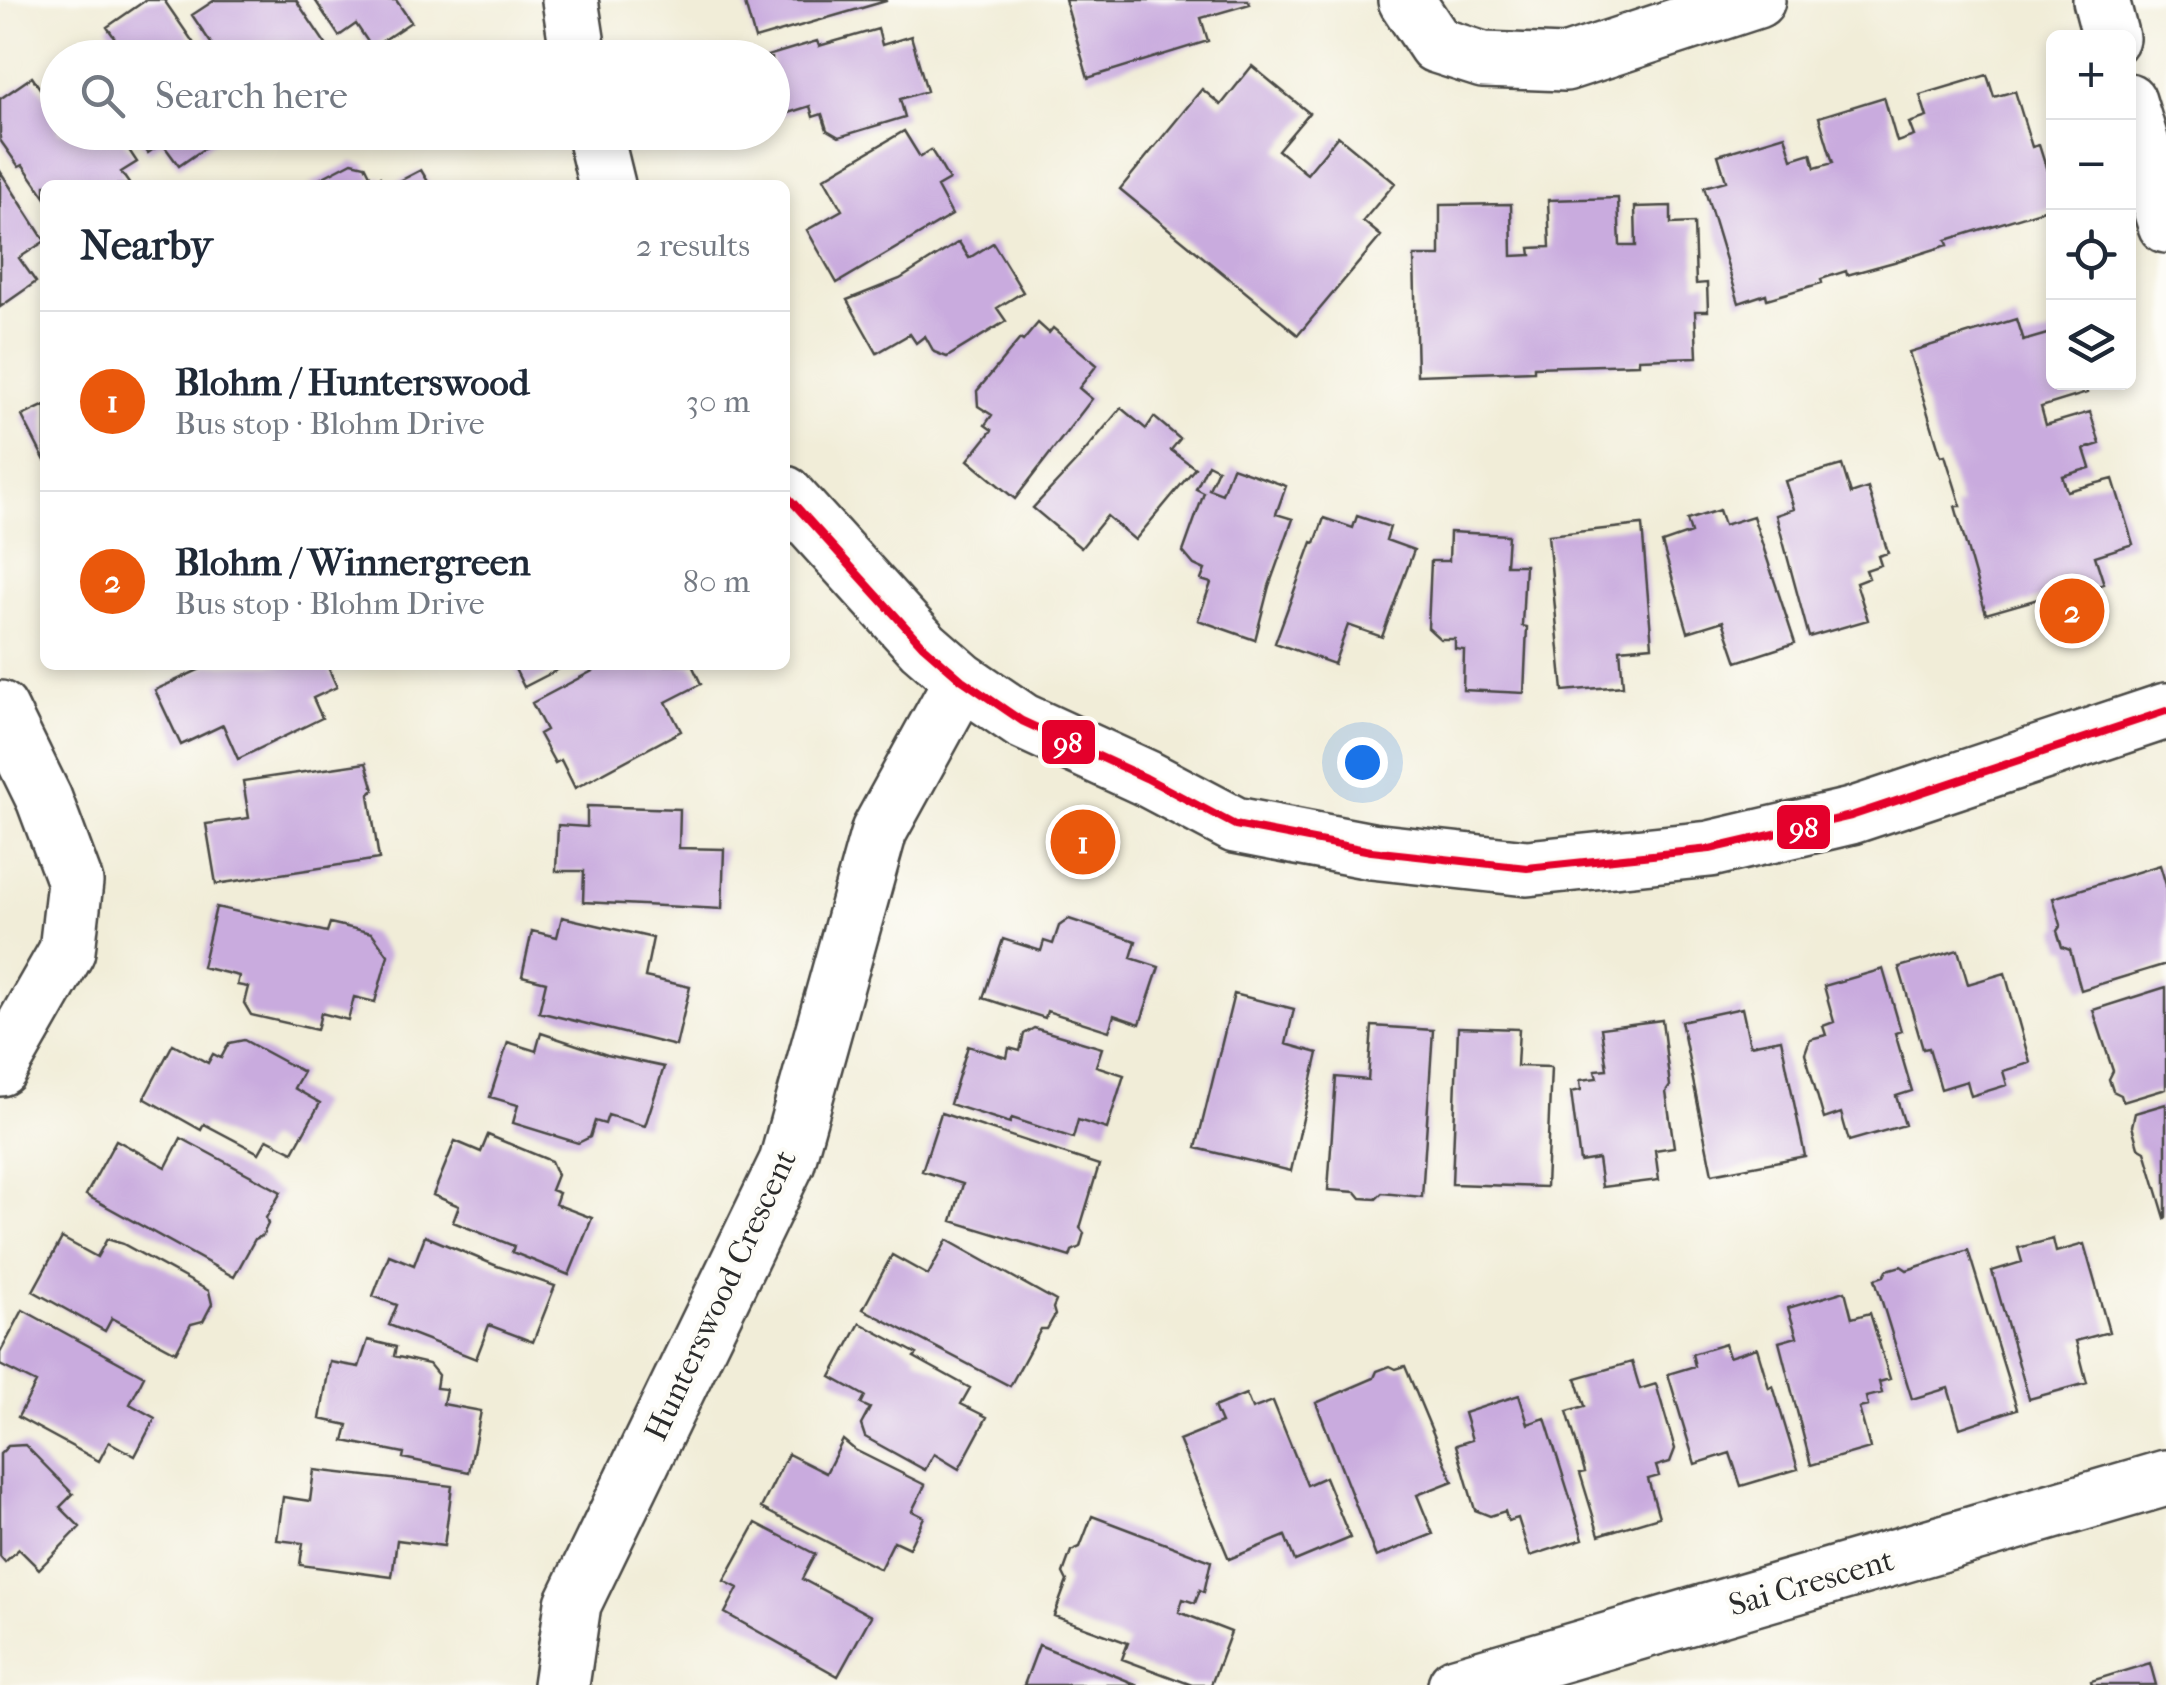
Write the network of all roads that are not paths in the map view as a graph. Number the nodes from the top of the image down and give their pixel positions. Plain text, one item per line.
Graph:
1 (570, 0) edge
2 (1406, 0) edge
3 (1758, 0) edge
4 (2100, 0) edge
5 (2109, 30) edge
6 (576, 40) edge
7 (2134, 120) edge
8 (598, 150) edge
9 (606, 180) edge
10 (2166, 224) edge
11 (790, 500) edge
12 (962, 680) junction
13 (0, 709) edge
14 (2166, 711) edge
15 (0, 1068) edge
16 (2166, 1478) edge
17 (562, 1685) edge
18 (1456, 1685) edge

1 - 6 street
2 - 3 street
4 - 5 street
7 - 10 street
8 - 9 street
11 - 12 street
12 - 14 street
12 - 17 street, Hunterswood Crescent
13 - 15 street
16 - 18 street, Sai Crescent

